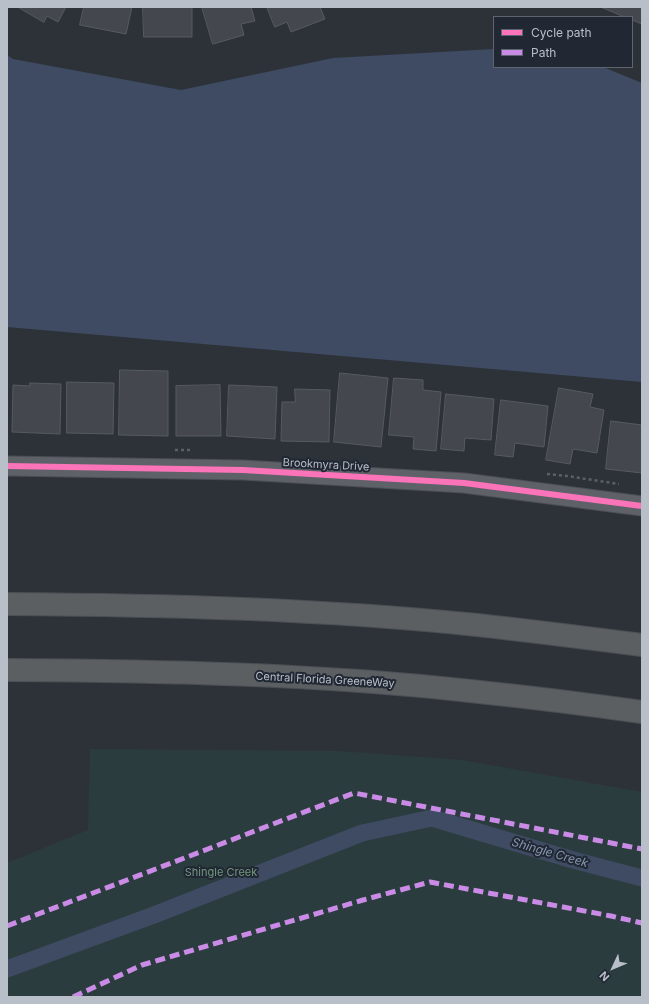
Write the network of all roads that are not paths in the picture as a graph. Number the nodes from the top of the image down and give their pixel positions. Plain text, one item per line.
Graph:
1 (7, 466) edge
2 (642, 506) edge
3 (7, 604) edge
4 (642, 645) edge
5 (7, 670) edge
6 (642, 712) edge

1 - 2 street, Brookmyra Drive
3 - 4 highway
5 - 6 highway, Central Florida GreeneWay

